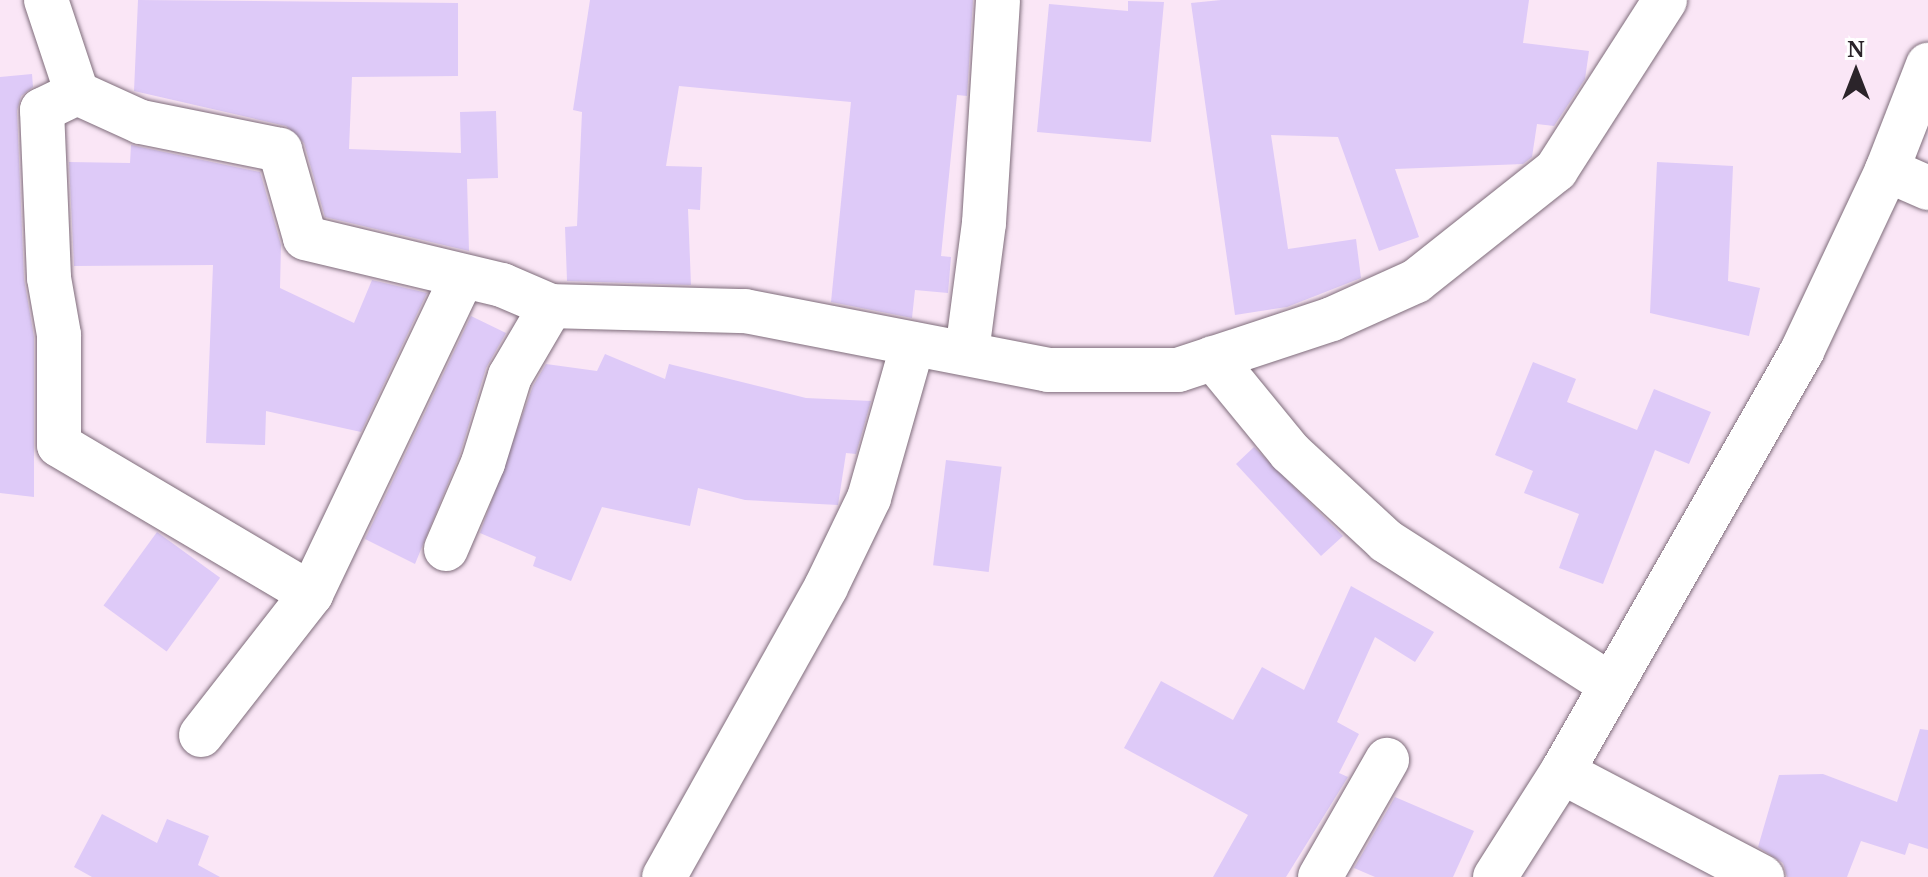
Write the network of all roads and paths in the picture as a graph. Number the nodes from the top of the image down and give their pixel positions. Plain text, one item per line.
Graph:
1 (46, 0) edge
2 (998, 0) edge
3 (1665, 0) edge
4 (1928, 65) edge
5 (77, 93) junction
6 (1887, 170) junction
7 (1928, 188) edge
8 (462, 277) junction
9 (551, 306) junction
10 (913, 344) junction
11 (967, 352) junction
12 (1213, 358) junction
13 (446, 549) dead end
14 (311, 594) junction
15 (1611, 685) junction
16 (201, 735) dead end
17 (1387, 760) dead end
18 (1562, 772) junction
19 (664, 877) edge
20 (1320, 877) edge
21 (1495, 877) edge
22 (1762, 877) edge

1 - 5 street
2 - 11 street
3 - 12 street
4 - 6 street
5 - 8 street
5 - 14 street
6 - 7 street
6 - 15 street
8 - 9 street
8 - 14 street
9 - 10 street
9 - 13 street
10 - 11 street
10 - 19 street
11 - 12 street
12 - 15 street
14 - 16 street
15 - 18 street
17 - 20 street
18 - 21 street
18 - 22 street

